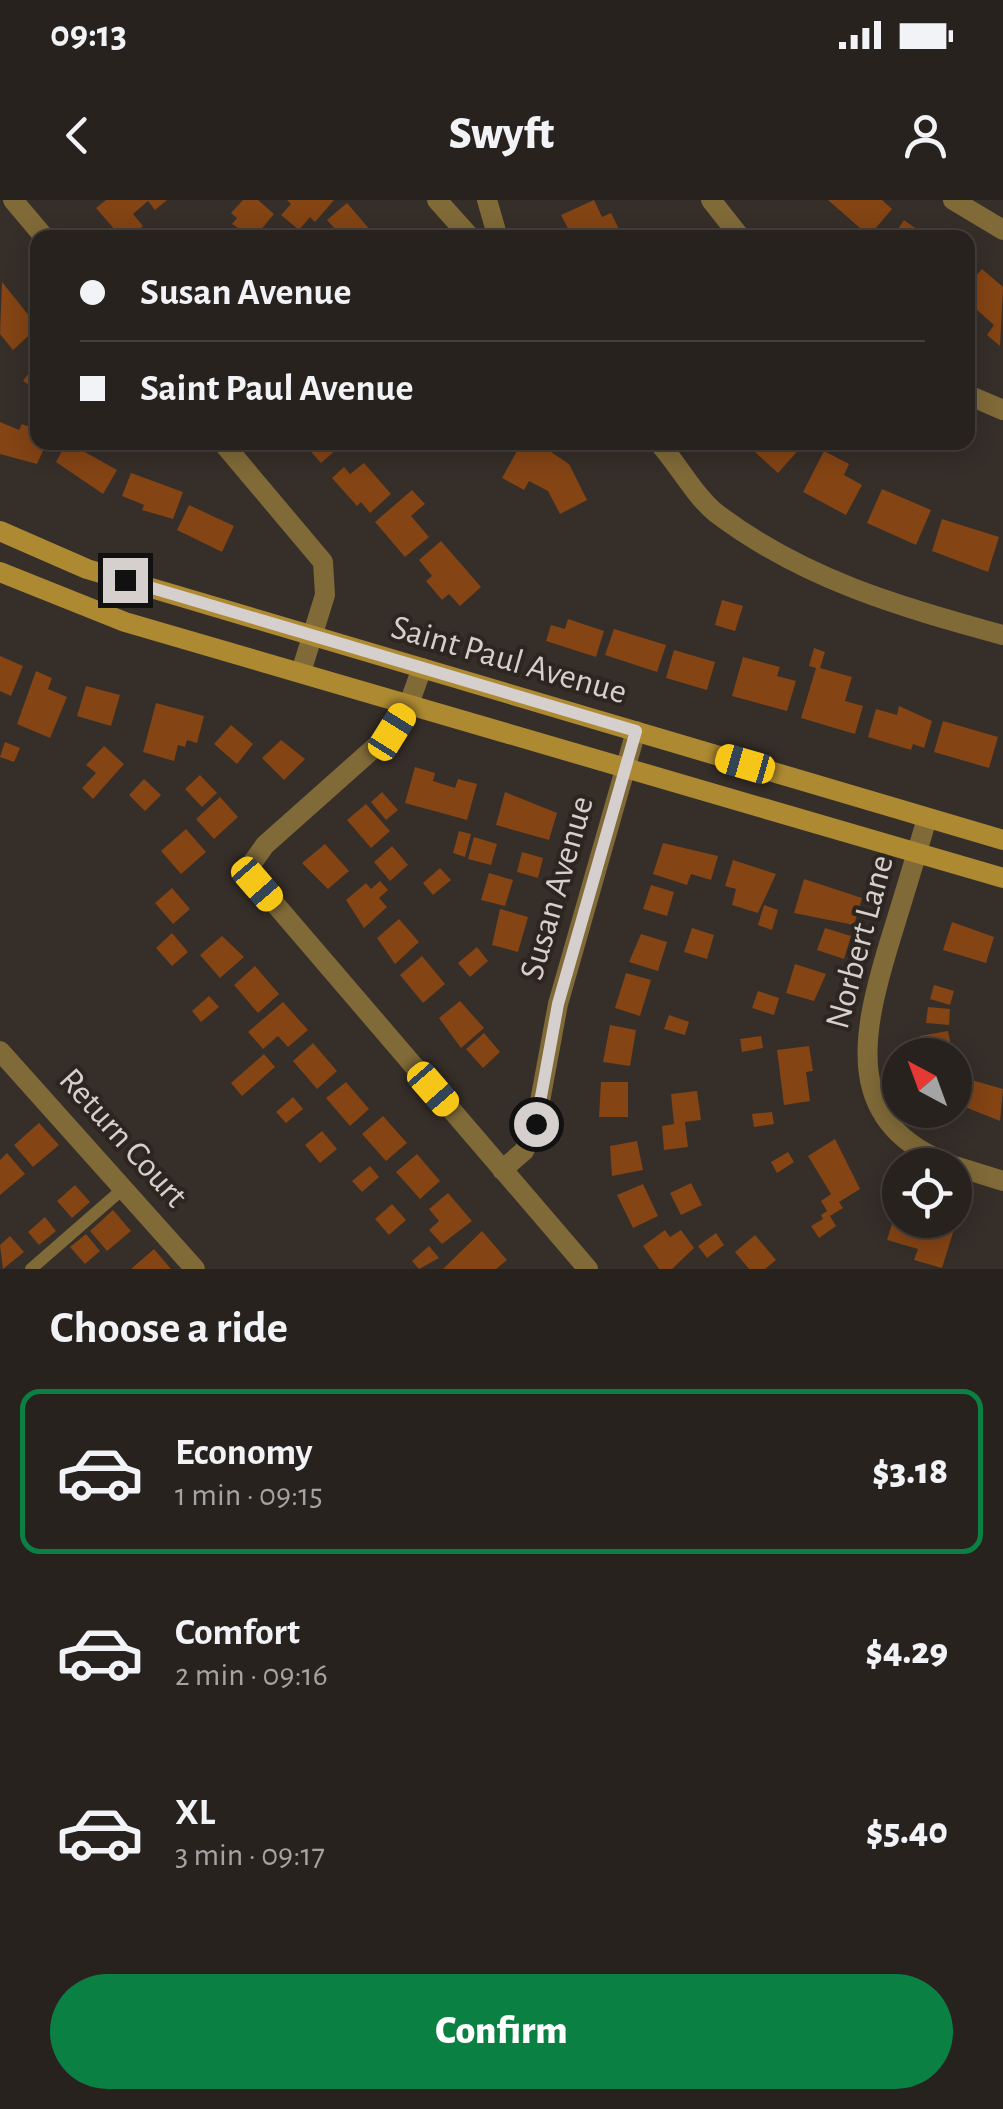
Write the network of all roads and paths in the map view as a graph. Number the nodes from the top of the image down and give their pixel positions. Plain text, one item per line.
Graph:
1 (13, 200) edge
2 (437, 200) edge
3 (486, 200) edge
4 (711, 200) edge
5 (953, 200) edge
6 (38, 230) edge
7 (464, 230) edge
8 (495, 230) edge
9 (735, 230) edge
10 (1003, 230) edge
11 (975, 398) edge
12 (1003, 410) edge
13 (229, 450) edge
14 (664, 450) edge
15 (0, 531) edge
16 (0, 572) edge
17 (1003, 635) edge
18 (313, 636) junction
19 (422, 668) junction
20 (301, 672) junction
21 (409, 704) junction
22 (636, 731) junction
23 (626, 768) junction
24 (927, 818) junction
25 (1003, 840) edge
26 (917, 852) junction
27 (1003, 878) edge
28 (4, 1064) edge
29 (920, 1148) edge
30 (502, 1170) junction
31 (972, 1172) edge
32 (1003, 1181) edge
33 (124, 1187) junction
34 (31, 1269) edge
35 (195, 1269) edge
36 (588, 1269) edge

1 - 6 street
2 - 7 street
3 - 8 street
4 - 9 street
5 - 10 street
11 - 12 street
13 - 18 street
14 - 17 street
15 - 18 main road, Saint Paul Avenue
16 - 20 main road, Saint Paul Avenue
18 - 19 main road, Saint Paul Avenue
18 - 20 street
19 - 21 street
19 - 22 main road, Saint Paul Avenue
20 - 21 main road, Saint Paul Avenue
21 - 23 main road, Saint Paul Avenue
21 - 30 street
22 - 23 street, Susan Avenue
22 - 24 main road, Saint Paul Avenue
23 - 26 main road, Saint Paul Avenue
23 - 30 street, Susan Avenue
24 - 25 main road, Saint Paul Avenue
24 - 26 street, Norbert Lane
26 - 27 main road, Saint Paul Avenue
26 - 29 street, Norbert Lane
28 - 33 street, Return Court
30 - 36 street
31 - 32 street, Norbert Lane
33 - 34 lane
33 - 35 street, Return Court

